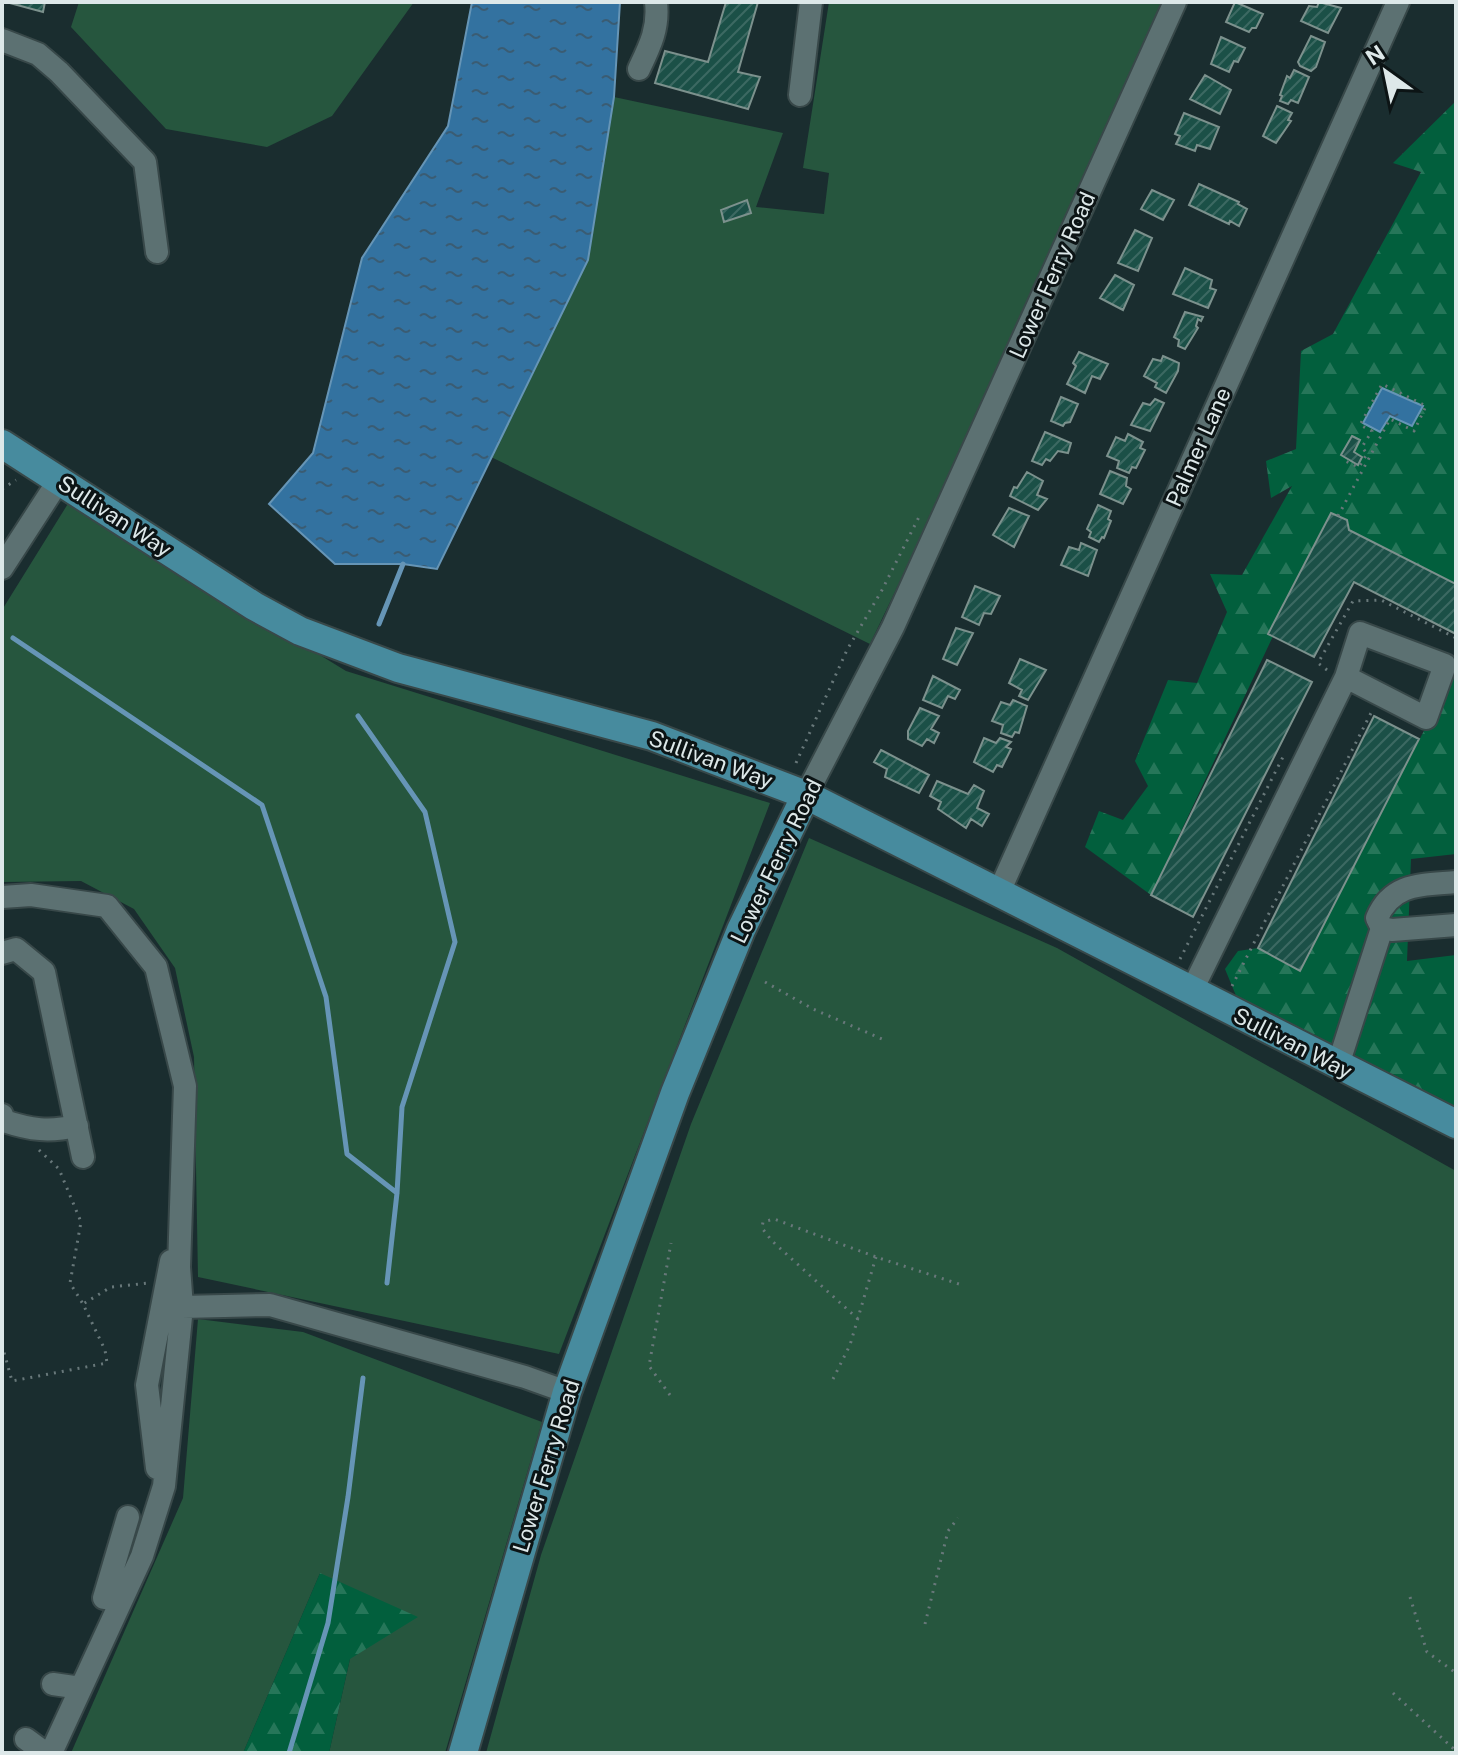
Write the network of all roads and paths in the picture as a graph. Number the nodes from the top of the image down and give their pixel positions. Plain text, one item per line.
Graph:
1 (656, 2) edge
2 (811, 2) edge
3 (1175, 2) edge
4 (1398, 2) edge
5 (2, 40) edge
6 (639, 69) dead end
7 (800, 95) dead end
8 (157, 252) dead end
9 (1372, 431) junction
10 (1382, 435) junction
11 (2, 444) edge
12 (1345, 461) dead end
13 (1361, 468) junction
14 (59, 480) junction
15 (1338, 516) dead end
16 (2, 568) edge
17 (1456, 638) edge
18 (1337, 673) junction
19 (1372, 711) dead end
20 (1287, 748) dead end
21 (806, 795) junction
22 (1456, 882) edge
23 (999, 892) junction
24 (2, 897) edge
25 (1456, 925) edge
26 (1382, 928) junction
27 (2, 953) edge
28 (1179, 961) dead end
29 (765, 982) dead end
30 (1230, 990) dead end
31 (1191, 992) junction
32 (882, 1039) dead end
33 (1338, 1065) junction
34 (2, 1115) edge
35 (1456, 1124) edge
36 (77, 1126) junction
37 (33, 1145) dead end
38 (83, 1157) dead end
39 (181, 1220) junction
40 (671, 1243) dead end
41 (876, 1257) junction
42 (166, 1284) junction
43 (959, 1284) dead end
44 (83, 1304) junction
45 (182, 1307) junction
46 (858, 1319) junction
47 (2, 1345) edge
48 (833, 1379) dead end
49 (567, 1392) junction
50 (670, 1395) dead end
51 (161, 1497) junction
52 (128, 1517) dead end
53 (958, 1518) dead end
54 (1410, 1597) dead end
55 (104, 1598) dead end
56 (925, 1624) dead end
57 (1456, 1673) edge
58 (53, 1684) dead end
59 (81, 1688) junction
60 (1393, 1693) dead end
61 (26, 1739) dead end
62 (1456, 1751) edge
63 (45, 1753) edge
64 (51, 1753) edge
65 (463, 1753) edge

1 - 6 street
2 - 7 street
3 - 21 street, Lower Ferry Road
4 - 23 street, Palmer Lane
5 - 8 street
9 - 10 path
9 - 10 path
9 - 13 path
10 - 13 path
11 - 14 main road, Sullivan Way
12 - 13 path
13 - 15 path
14 - 16 street
14 - 21 main road, Sullivan Way
17 - 18 path
18 - 18 street
18 - 31 street
19 - 30 path
20 - 28 path
21 - 23 main road, Sullivan Way
21 - 49 main road, Lower Ferry Road
22 - 26 street
23 - 31 main road, Sullivan Way
24 - 39 street
25 - 26 street
26 - 33 street
27 - 36 street
29 - 32 path
31 - 33 main road, Sullivan Way
33 - 35 main road, Sullivan Way
34 - 36 street
36 - 38 street
37 - 44 path
39 - 42 street
39 - 45 street
40 - 50 path
41 - 43 path
41 - 46 path
41 - 46 path
42 - 44 path
42 - 51 street
44 - 47 path
45 - 49 street
45 - 51 street
46 - 48 path
49 - 65 main road, Lower Ferry Road
51 - 59 street
52 - 55 street
53 - 56 path
54 - 57 path
58 - 59 street
59 - 64 street
60 - 62 path
61 - 63 street

